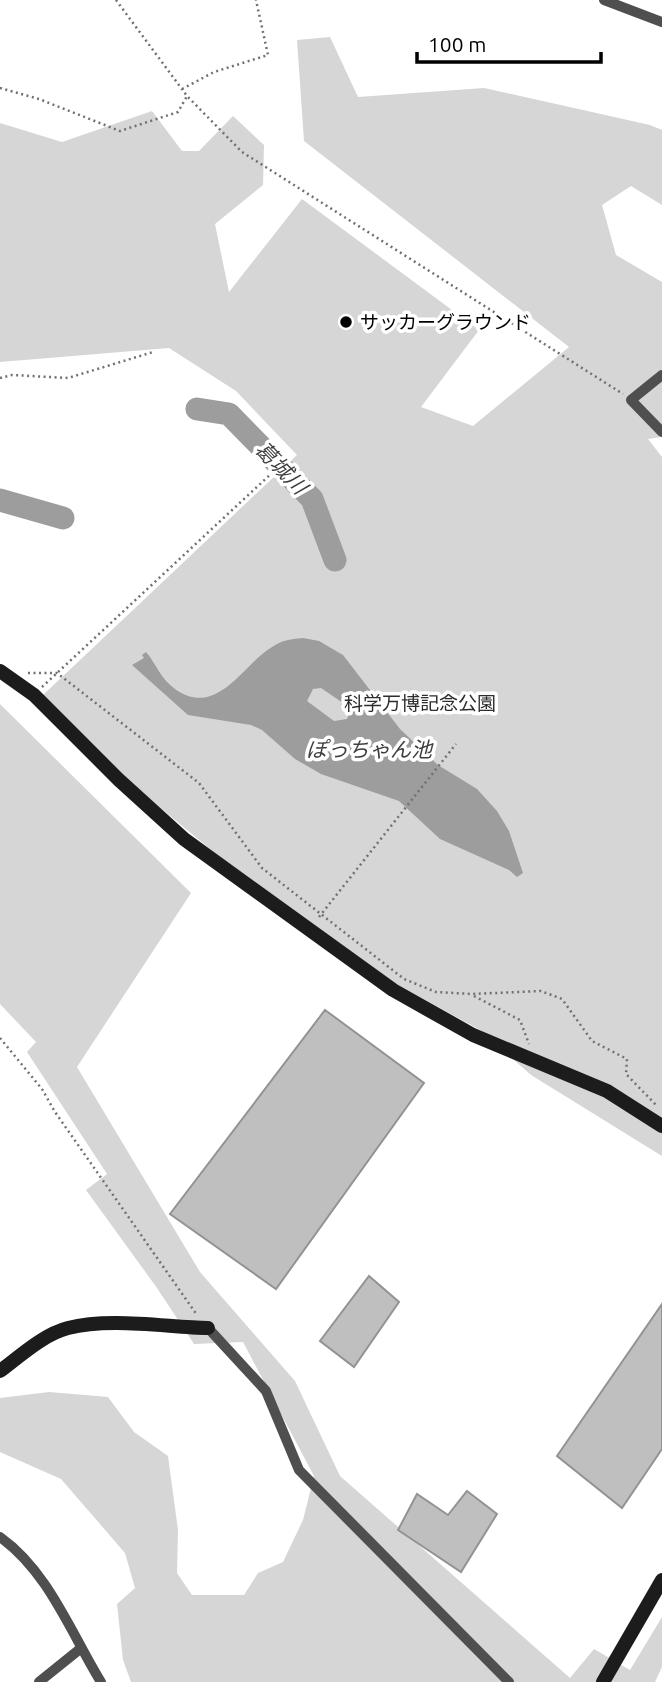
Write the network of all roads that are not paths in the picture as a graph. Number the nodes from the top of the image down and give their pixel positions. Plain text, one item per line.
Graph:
1 (604, 0) edge
2 (662, 22) edge
3 (662, 375) edge
4 (662, 432) edge
5 (0, 671) edge
6 (662, 1126) edge
7 (208, 1328) joint
8 (0, 1371) edge
9 (0, 1537) edge
10 (662, 1580) edge
11 (80, 1649) junction
12 (39, 1682) edge
13 (101, 1682) edge
14 (509, 1682) edge
15 (603, 1682) edge

1 - 2 street
3 - 4 street
5 - 6 street
7 - 8 street
7 - 14 street
9 - 11 street
10 - 15 street
11 - 12 street
11 - 13 street

